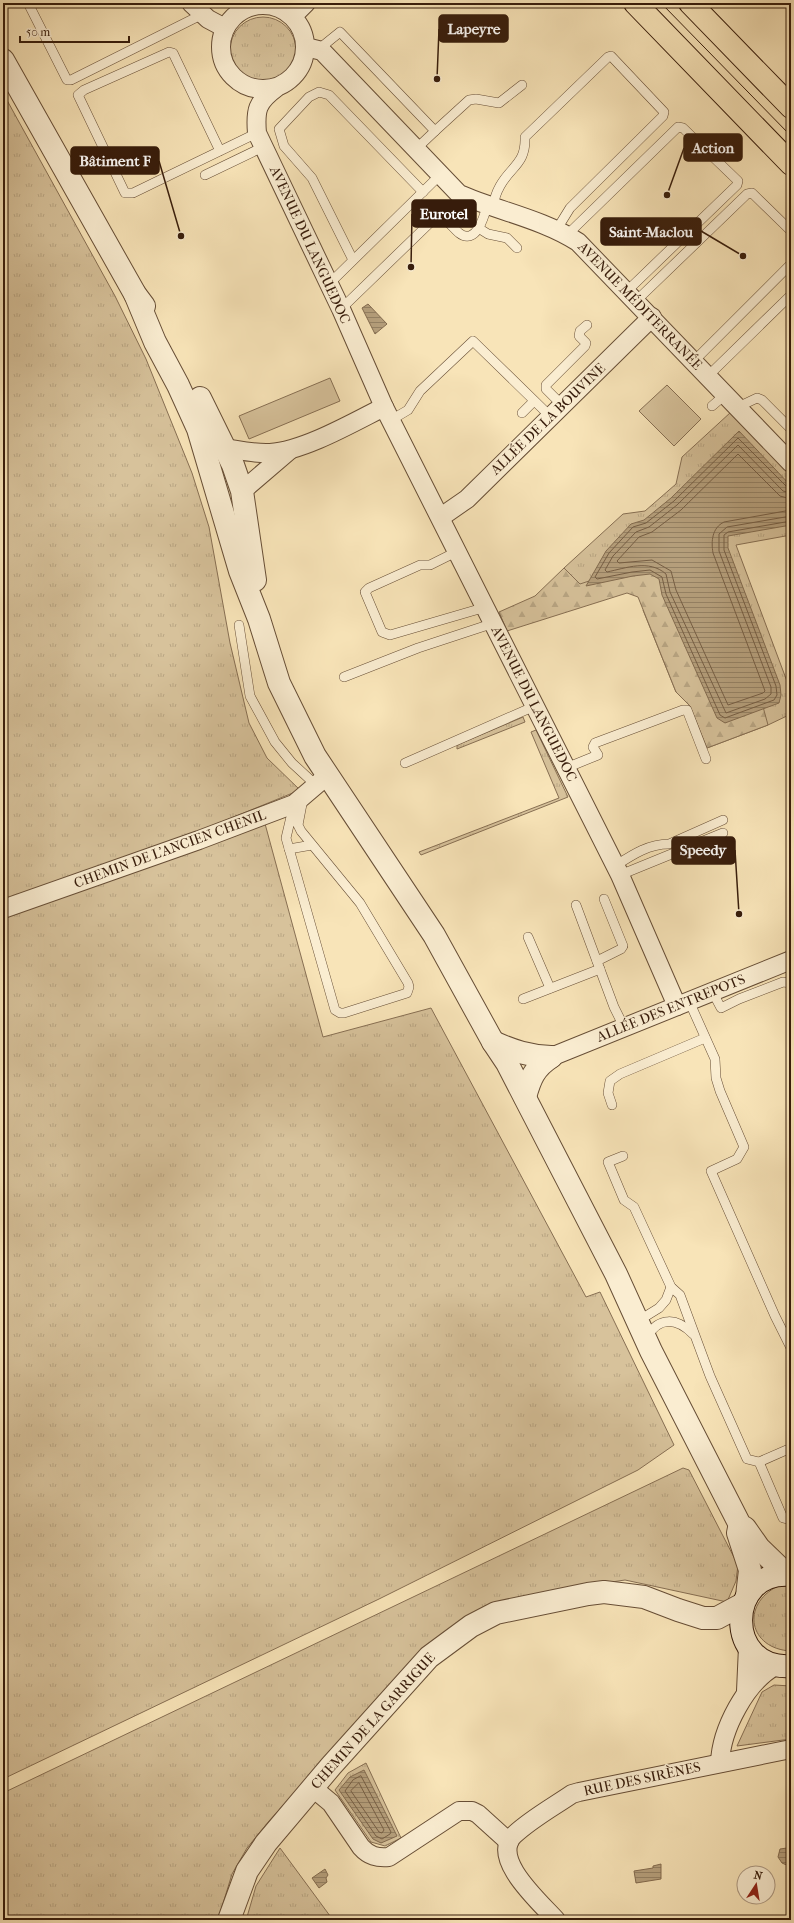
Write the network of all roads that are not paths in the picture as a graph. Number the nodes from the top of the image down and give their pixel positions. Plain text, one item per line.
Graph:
1 (28, 3) edge
2 (306, 3) edge
3 (636, 3) edge
4 (690, 3) edge
5 (252, 5) edge
6 (197, 9) edge
7 (293, 16) junction
8 (225, 28) junction
9 (313, 48) junction
10 (3, 60) edge
11 (522, 85) dead end
12 (276, 88) junction
13 (791, 106) edge
14 (435, 131) junction
15 (260, 140) junction
16 (416, 149) junction
17 (220, 151) junction
18 (791, 164) edge
19 (205, 175) dead end
20 (440, 175) junction
21 (423, 192) junction
22 (490, 207) junction
23 (480, 229) junction
24 (791, 231) edge
25 (562, 232) junction
26 (517, 248) dead end
27 (353, 260) junction
28 (791, 264) edge
29 (328, 284) junction
30 (136, 294) junction
31 (791, 295) edge
32 (632, 296) junction
33 (341, 309) junction
34 (652, 318) junction
35 (587, 325) dead end
36 (694, 361) junction
37 (708, 376) junction
38 (178, 385) junction
39 (726, 394) junction
40 (534, 401) junction
41 (712, 406) dead end
42 (738, 407) junction
43 (556, 411) junction
44 (388, 413) junction
45 (522, 413) dead end
46 (791, 429) edge
47 (294, 447) junction
48 (225, 459) junction
49 (791, 462) edge
50 (242, 491) junction
51 (220, 498) junction
52 (441, 517) junction
53 (458, 551) junction
54 (490, 615) junction
55 (259, 619) junction
56 (239, 625) dead end
57 (344, 677) dead end
58 (535, 706) junction
59 (706, 759) dead end
60 (405, 763) dead end
61 (566, 768) junction
62 (323, 780) junction
63 (298, 800) junction
64 (723, 820) dead end
65 (723, 833) dead end
66 (312, 845) junction
67 (289, 849) junction
68 (617, 870) junction
69 (604, 899) dead end
70 (576, 905) dead end
71 (3, 909) edge
72 (528, 937) dead end
73 (791, 960) edge
74 (599, 965) junction
75 (791, 983) edge
76 (550, 988) junction
77 (712, 991) junction
78 (523, 999) dead end
79 (683, 1003) junction
80 (624, 1027) junction
81 (705, 1038) junction
82 (500, 1053) junction
83 (545, 1061) junction
84 (524, 1097) junction
85 (612, 1105) dead end
86 (623, 1156) dead end
87 (671, 1287) junction
88 (693, 1334) junction
89 (643, 1337) junction
90 (791, 1348) edge
91 (791, 1448) edge
92 (759, 1462) junction
93 (791, 1520) edge
94 (740, 1525) junction
95 (788, 1575) edge
96 (745, 1600) junction
97 (717, 1618) junction
98 (746, 1642) junction
99 (784, 1666) edge
100 (746, 1691) junction
101 (791, 1750) edge
102 (720, 1763) junction
103 (313, 1788) junction
104 (509, 1842) junction
105 (232, 1919) edge
106 (556, 1920) edge

1 - 6 lane
2 - 7 street
3 - 18 main road
4 - 13 main road
5 - 7 street
5 - 8 street
6 - 8 street
7 - 9 street
8 - 12 street
9 - 12 street
9 - 14 lane
9 - 16 street, AVENUE MÉDITERRANÉE
10 - 30 street
11 - 14 lane
12 - 15 street, AVENUE DU LANGUEDOC
14 - 16 lane
15 - 17 lane
15 - 19 lane
15 - 29 street, AVENUE DU LANGUEDOC
16 - 20 street, AVENUE MÉDITERRANÉE
17 - 17 lane
20 - 21 lane
20 - 22 street, AVENUE MÉDITERRANÉE
21 - 27 lane
21 - 27 lane
22 - 23 lane
22 - 25 street, AVENUE MÉDITERRANÉE
22 - 25 lane
23 - 26 lane
23 - 33 lane
24 - 32 lane
25 - 32 street, AVENUE MÉDITERRANÉE
25 - 32 lane
27 - 29 lane
28 - 36 lane
29 - 33 street, AVENUE DU LANGUEDOC
30 - 38 street
30 - 48 street
31 - 37 lane
32 - 34 street, AVENUE MÉDITERRANÉE
33 - 44 street, AVENUE DU LANGUEDOC
34 - 36 street, AVENUE MÉDITERRANÉE
34 - 43 street, ALLÉE DE LA BOUVINE
35 - 43 lane
36 - 37 street, AVENUE MÉDITERRANÉE
37 - 39 street, AVENUE MÉDITERRANÉE
38 - 48 street
38 - 51 street
39 - 41 lane
39 - 42 street, AVENUE MÉDITERRANÉE
40 - 43 lane
40 - 44 lane
40 - 45 lane
42 - 46 lane
42 - 49 street, AVENUE MÉDITERRANÉE
43 - 52 street, ALLÉE DE LA BOUVINE
44 - 47 street
44 - 52 street, AVENUE DU LANGUEDOC
47 - 48 street
47 - 50 street
48 - 50 street
48 - 51 street
50 - 55 street
51 - 55 street
52 - 53 street, AVENUE DU LANGUEDOC
53 - 54 street, AVENUE DU LANGUEDOC
53 - 54 lane
54 - 57 lane
54 - 58 street, AVENUE DU LANGUEDOC
55 - 62 street
56 - 62 lane
58 - 60 lane
58 - 61 street, AVENUE DU LANGUEDOC
59 - 61 lane
61 - 68 street, AVENUE DU LANGUEDOC
62 - 63 street, CHEMIN DE L'ANCIEN CHENIL
62 - 82 street
63 - 66 lane
63 - 67 lane
63 - 71 street, CHEMIN DE L'ANCIEN CHENIL
64 - 68 lane
65 - 68 lane
66 - 67 lane
66 - 67 lane
68 - 79 street, AVENUE DU LANGUEDOC
69 - 74 lane
70 - 74 lane
72 - 76 lane
73 - 77 street, ALLÉE DES ENTREPOTS
74 - 76 lane
74 - 80 lane
75 - 77 lane
76 - 78 lane
77 - 79 street, ALLÉE DES ENTREPOTS
79 - 80 street, ALLÉE DES ENTREPOTS
79 - 81 lane
80 - 83 street, ALLÉE DES ENTREPOTS
81 - 85 lane
81 - 90 lane
82 - 83 street
82 - 84 street
82 - 89 street
83 - 84 street
84 - 89 street
86 - 87 lane
87 - 88 lane
87 - 89 lane
88 - 89 lane
88 - 92 lane
89 - 94 street
91 - 92 lane
92 - 93 lane
94 - 95 street
94 - 96 street
95 - 96 street
96 - 97 street
96 - 98 street
97 - 98 street, CHEMIN DE LA GARRIGUE
97 - 103 street, CHEMIN DE LA GARRIGUE
98 - 99 street, CHEMIN DE LA GARRIGUE
98 - 100 street, RUE DES SIRÈNES
99 - 100 street, RUE DES SIRÈNES
100 - 102 street, RUE DES SIRÈNES
101 - 102 street, RUE DES SIRÈNES
102 - 104 street, RUE DES SIRÈNES
103 - 104 street
103 - 105 street, CHEMIN DE LA GARRIGUE
104 - 106 street

